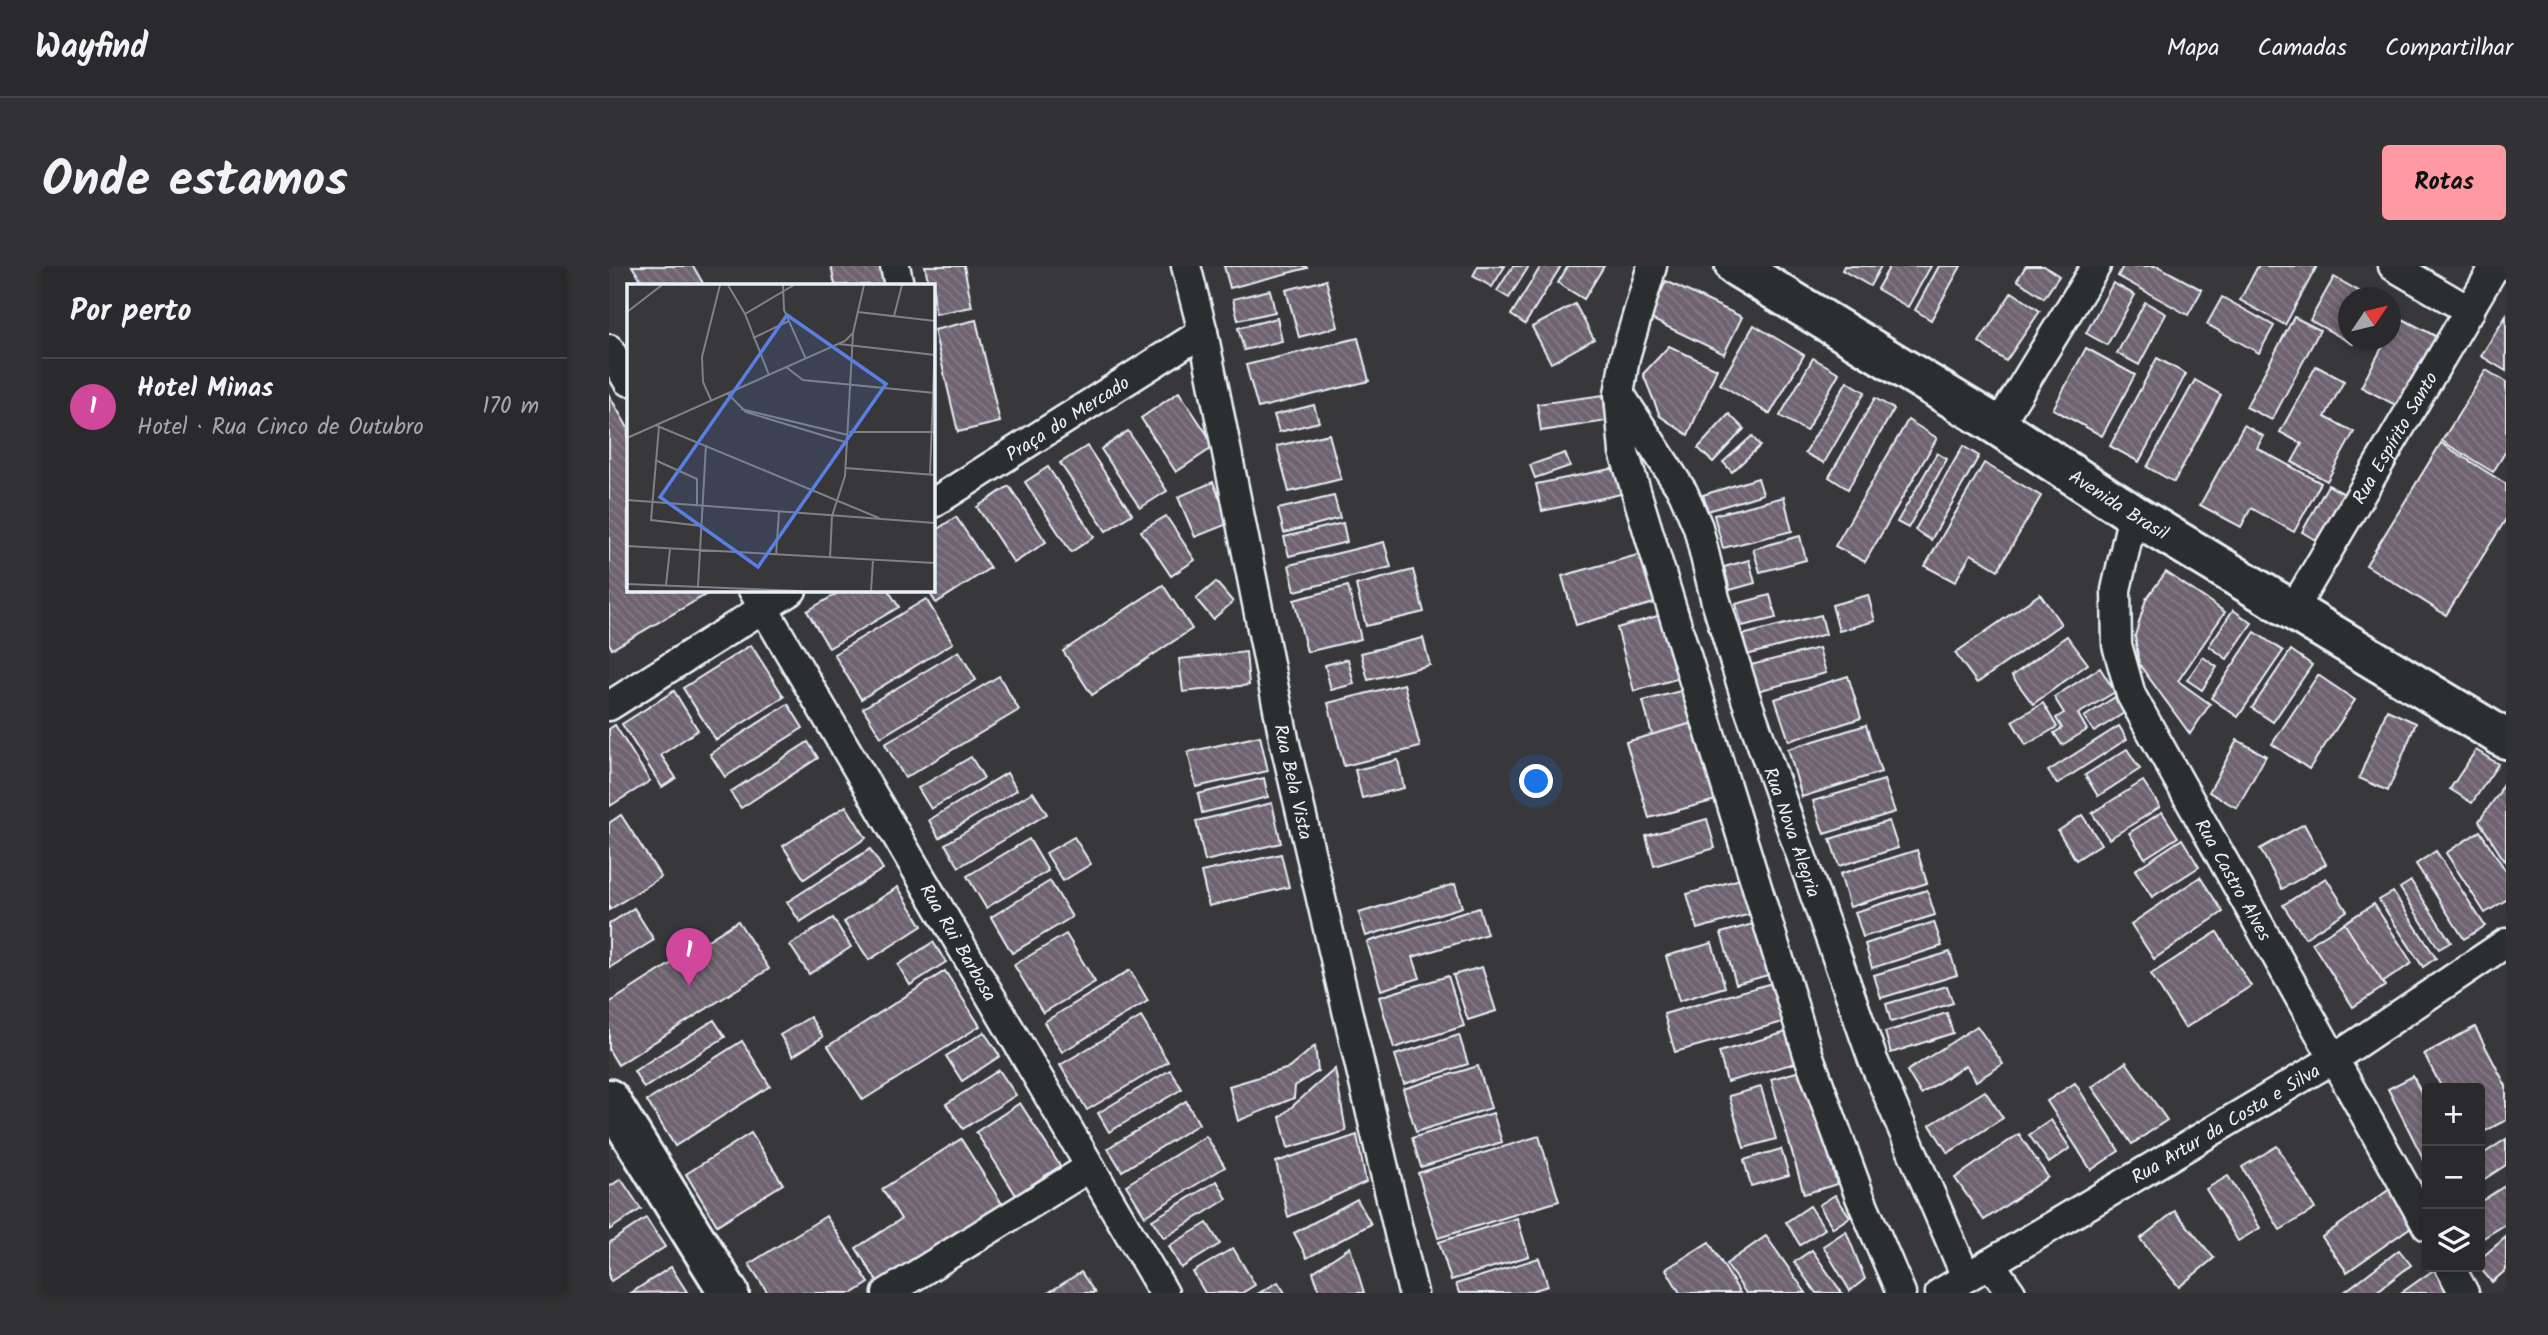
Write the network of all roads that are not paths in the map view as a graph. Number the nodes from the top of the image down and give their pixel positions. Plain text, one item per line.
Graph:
1 (895, 266) edge
2 (1186, 266) edge
3 (1651, 266) edge
4 (1734, 266) edge
5 (2096, 266) edge
6 (2393, 266) edge
7 (2495, 266) edge
8 (899, 284) edge
9 (2470, 311) junction
10 (1203, 332) junction
11 (609, 349) edge
12 (627, 379) edge
13 (1619, 394) junction
14 (1998, 426) junction
15 (935, 502) edge
16 (2133, 514) junction
17 (785, 592) edge
18 (759, 599) edge
19 (2293, 610) junction
20 (611, 701) edge
21 (2506, 739) edge
22 (2506, 943) edge
23 (2335, 1058) junction
24 (609, 1099) edge
25 (1090, 1167) junction
26 (2422, 1217) edge
27 (1990, 1262) junction
28 (2453, 1272) edge
29 (1966, 1277) junction
30 (729, 1293) edge
31 (887, 1293) edge
32 (1164, 1293) edge
33 (1413, 1293) edge
34 (1901, 1293) edge
35 (1940, 1293) edge
36 (2011, 1293) edge
37 (2464, 1293) edge

1 - 8 street
2 - 10 street, Rua Bela Vista
3 - 13 street
4 - 14 street, Avenida Brasil
5 - 14 street
6 - 9 street
7 - 9 street, Rua Espírito Santo
9 - 19 street, Rua Espírito Santo
10 - 15 street, Praça do Mercado
10 - 33 street, Rua Bela Vista
11 - 12 street
13 - 29 street, Rua Nova Alegria
13 - 34 street
14 - 16 street, Avenida Brasil
16 - 19 street, Avenida Brasil
16 - 23 street, Rua Castro Alves
17 - 18 street
18 - 20 street
18 - 25 street, Rua Rui Barbosa
19 - 21 street, Avenida Brasil
22 - 23 street, Rua Artur da Costa e Silva
23 - 26 street, Rua Castro Alves
23 - 27 street, Rua Artur da Costa e Silva
24 - 30 street
25 - 31 street
25 - 32 street, Rua Rui Barbosa
27 - 29 street, Rua Artur da Costa e Silva
27 - 36 street
28 - 37 street
29 - 35 street, Rua Artur da Costa e Silva

